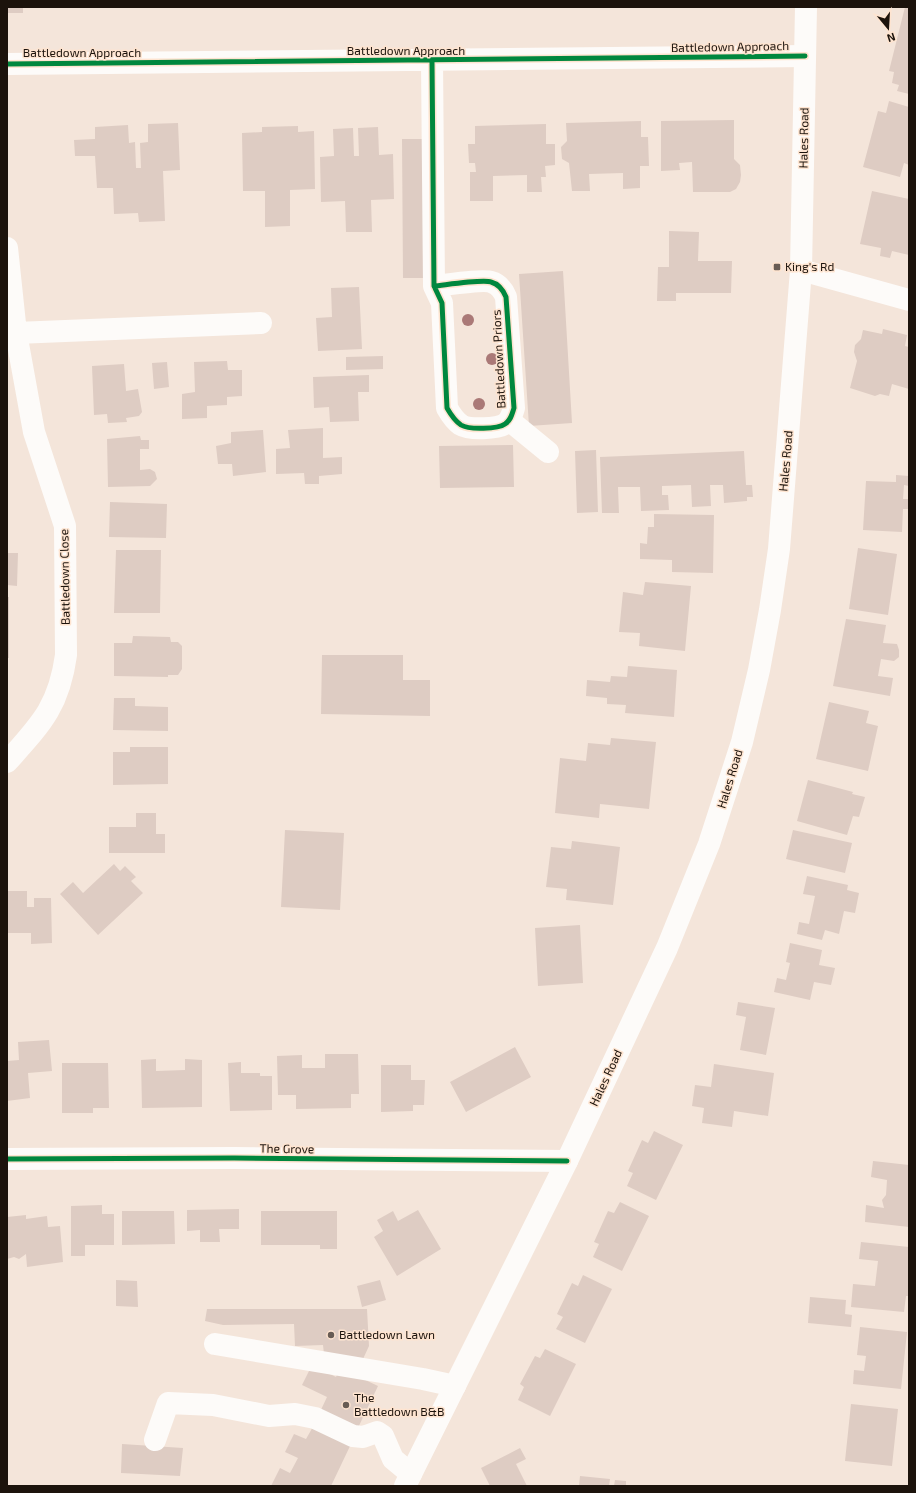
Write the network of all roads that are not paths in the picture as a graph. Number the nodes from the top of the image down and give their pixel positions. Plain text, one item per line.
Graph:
1 (806, 7) edge
2 (805, 56) junction
3 (432, 61) junction
4 (7, 64) edge
5 (7, 248) edge
6 (801, 270) junction
7 (434, 286) junction
8 (909, 300) edge
9 (261, 323) dead end
10 (16, 333) junction
11 (509, 420) junction
12 (548, 452) dead end
13 (7, 762) edge
14 (7, 1159) edge
15 (567, 1161) junction
16 (215, 1344) dead end
17 (455, 1386) junction
18 (155, 1440) dead end
19 (408, 1480) edge

1 - 2 street, Hales Road
2 - 3 street, Battledown Approach
2 - 6 street, Hales Road
3 - 4 street, Battledown Approach
3 - 7 street, Battledown Priors
5 - 10 street, Battledown Close
6 - 8 street
6 - 15 street, Hales Road
7 - 11 street, Battledown Priors
7 - 11 street, Battledown Priors
9 - 10 street
10 - 13 street, Battledown Close
11 - 12 street
14 - 15 street, The Grove
15 - 17 street, Hales Road
16 - 17 street
17 - 19 street, Hales Road
18 - 19 street

